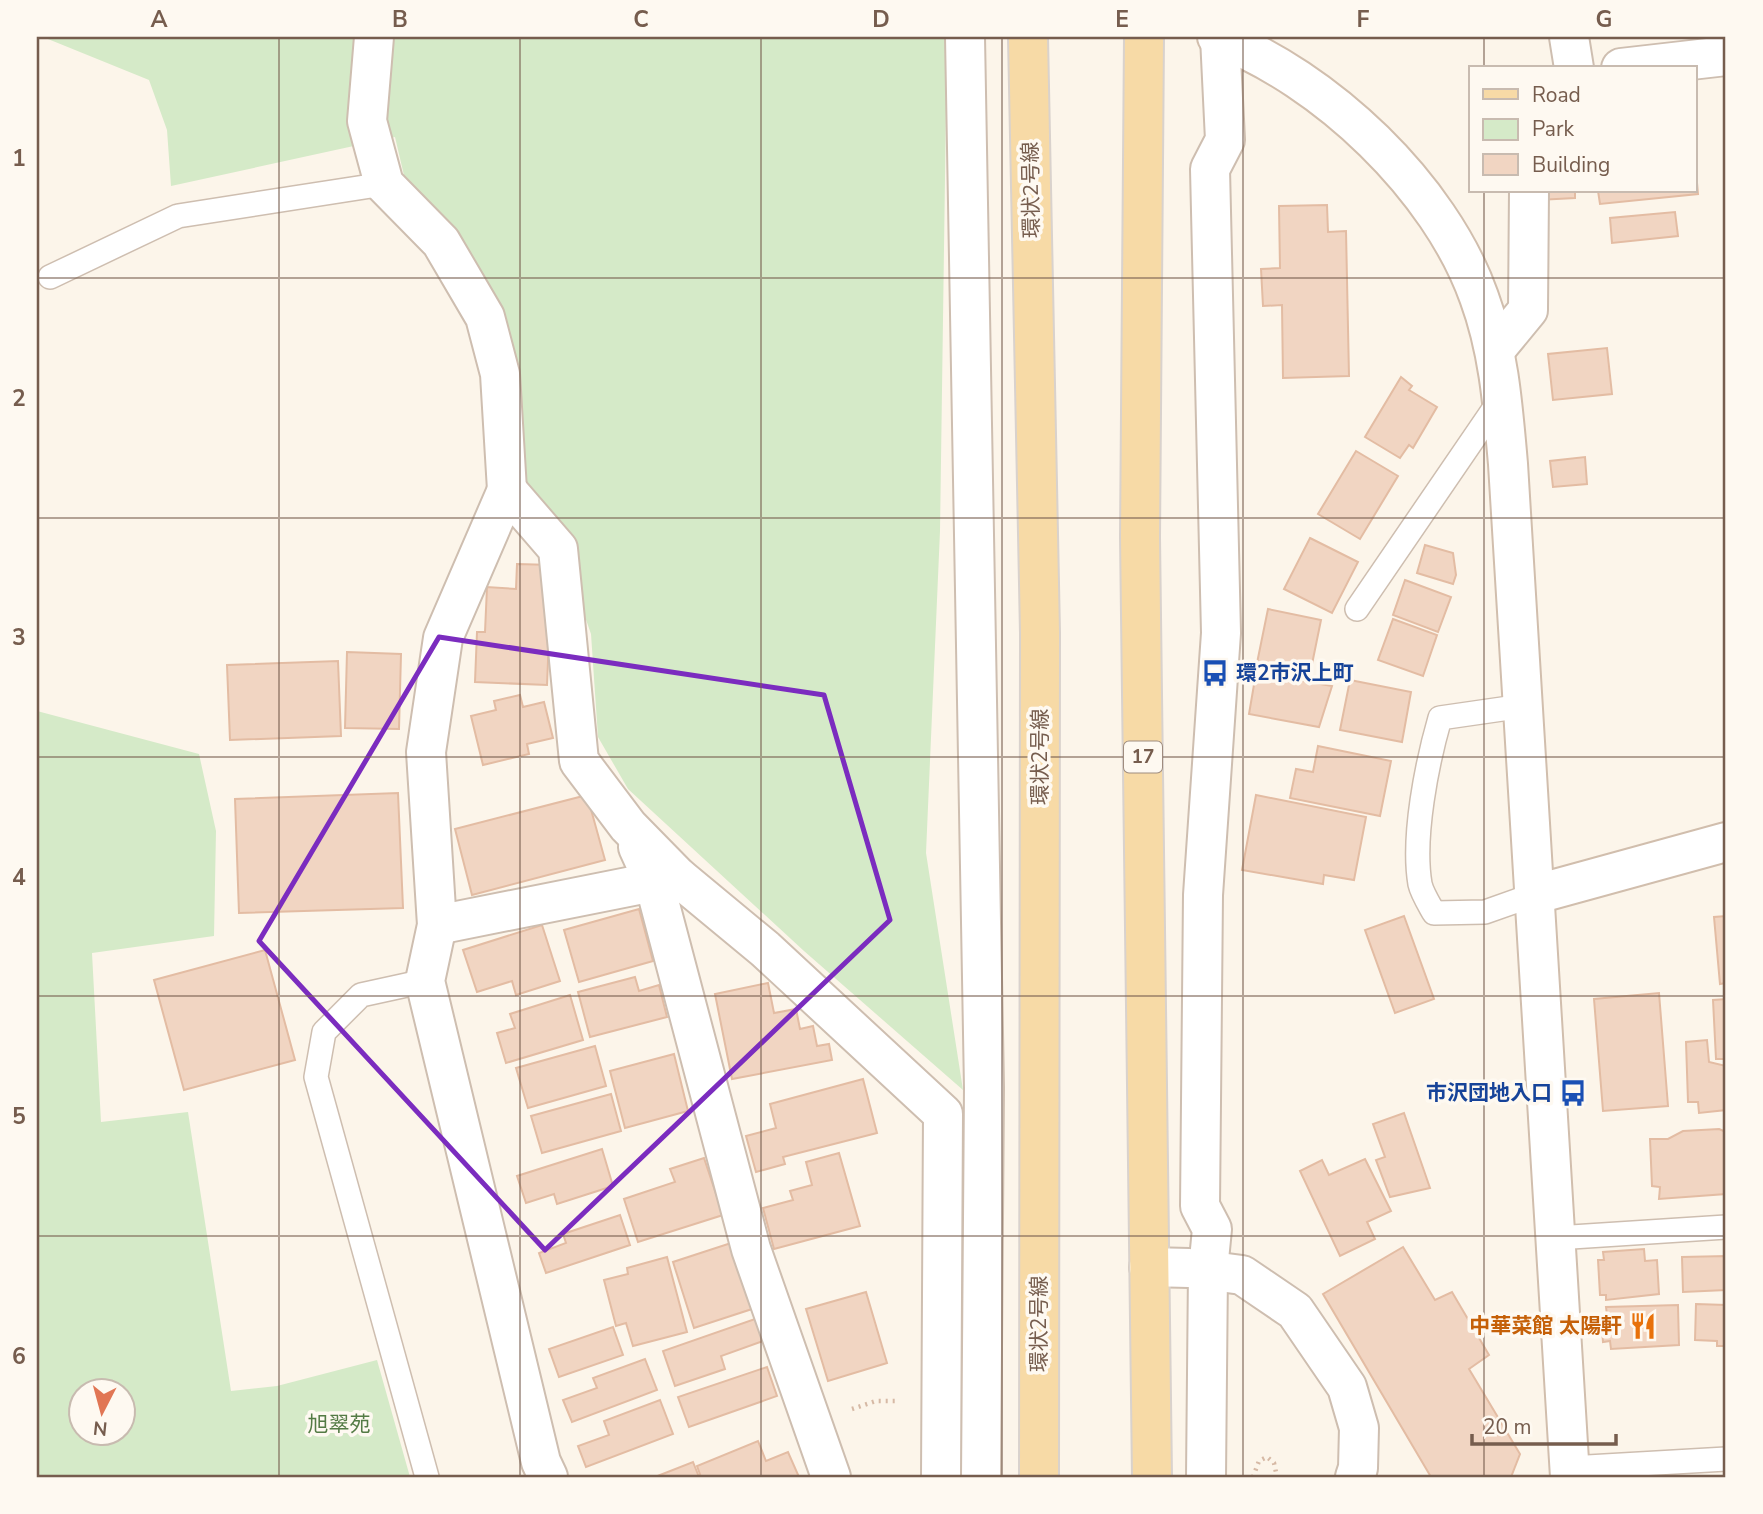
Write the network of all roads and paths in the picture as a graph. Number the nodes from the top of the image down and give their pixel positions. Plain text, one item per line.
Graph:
1 (374, 37) edge
2 (965, 37) edge
3 (1028, 37) edge
4 (1144, 37) edge
5 (1219, 37) edge
6 (1569, 37) edge
7 (1726, 56) edge
8 (1574, 66) edge
9 (1638, 66) edge
10 (384, 184) junction
11 (1529, 192) edge
12 (50, 277) dead end
13 (1495, 350) junction
14 (1502, 396) junction
15 (506, 491) junction
16 (1357, 609) dead end
17 (1523, 706) junction
18 (1726, 842) edge
19 (666, 880) junction
20 (1533, 895) junction
21 (438, 925) junction
22 (425, 981) junction
23 (1726, 1227) edge
24 (1556, 1238) junction
25 (1149, 1267) junction
26 (1208, 1270) junction
27 (1726, 1459) edge
28 (1570, 1472) edge
29 (427, 1477) edge
30 (548, 1477) edge
31 (831, 1477) edge
32 (941, 1477) edge
33 (981, 1477) edge
34 (1039, 1477) edge
35 (1152, 1477) edge
36 (1206, 1477) edge
37 (1253, 1477) edge
38 (1277, 1477) edge
39 (1355, 1477) edge

1 - 10 street
2 - 33 street
3 - 34 main road, 環状2号線
4 - 25 main road, 17
5 - 13 street
5 - 26 street
6 - 8 street
7 - 9 street
10 - 12 lane
10 - 15 street
11 - 13 street
13 - 14 street
14 - 16 lane
14 - 17 street
15 - 19 street
15 - 21 street
17 - 20 street
17 - 20 lane
18 - 20 street
19 - 21 street
19 - 31 street
19 - 32 street
20 - 24 street
21 - 22 street
22 - 29 lane
22 - 30 street
23 - 24 lane
24 - 28 street
25 - 26 street
25 - 35 main road, 17
26 - 36 street
26 - 39 street
27 - 28 lane
37 - 38 path

